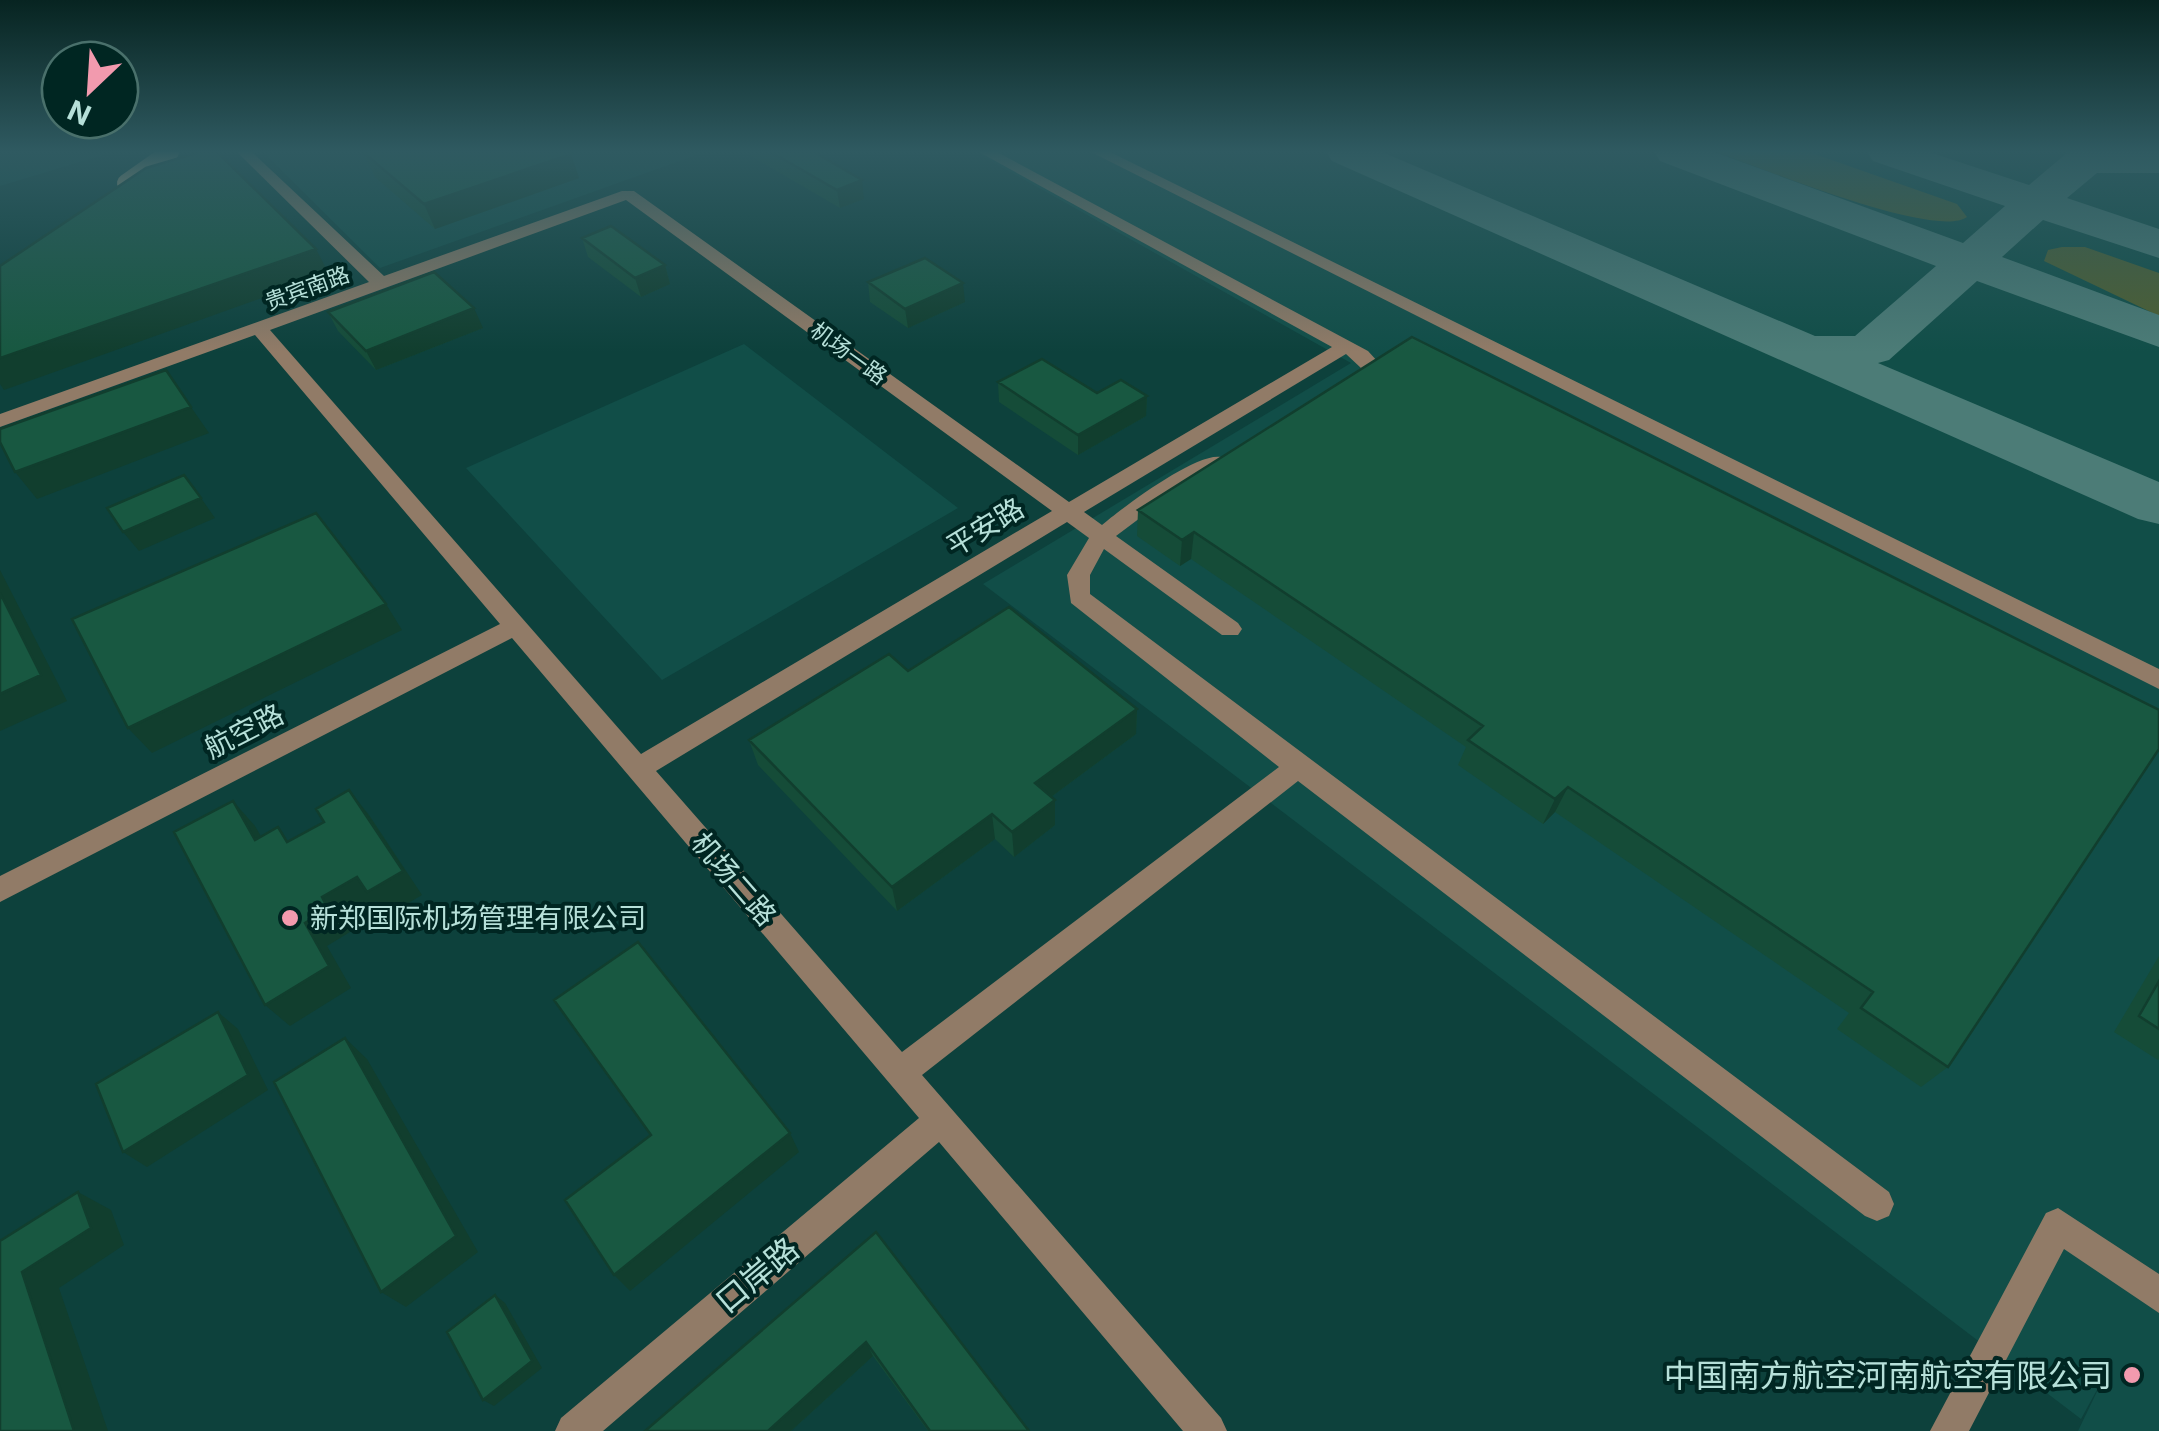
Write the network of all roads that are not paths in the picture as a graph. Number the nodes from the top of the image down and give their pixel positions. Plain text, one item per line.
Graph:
1 (314, 219) edge
2 (560, 219) edge
3 (662, 219) edge
4 (1110, 219) edge
5 (1233, 219) edge
6 (382, 284) junction
7 (260, 329) junction
8 (1338, 341) junction
9 (1325, 396) edge
10 (0, 420) edge
11 (1234, 450) edge
12 (1069, 511) junction
13 (1102, 536) junction
14 (516, 626) junction
15 (1230, 630) dead end
16 (2159, 680) edge
17 (639, 768) junction
18 (1298, 768) junction
19 (0, 890) edge
20 (900, 1073) junction
21 (941, 1120) junction
22 (1877, 1204) dead end
23 (2159, 1295) edge
24 (574, 1431) edge
25 (1208, 1431) edge
26 (1949, 1431) edge

1 - 6 street
2 - 6 street, 贵宾南路
3 - 12 street, 机场一路
4 - 8 street
5 - 16 street
6 - 7 street, 贵宾南路
7 - 10 street, 贵宾南路
7 - 14 street, 机场二路
8 - 9 street
8 - 12 street, 平安路
11 - 13 street
12 - 13 street, 机场一路
12 - 17 street, 平安路
13 - 15 street, 机场一路
13 - 18 street
14 - 17 street, 机场二路
14 - 19 street, 航空路
17 - 20 street, 机场二路
18 - 20 street
18 - 22 street
20 - 21 street, 机场二路
21 - 24 street, 口岸路
21 - 25 street, 机场二路
23 - 26 street

